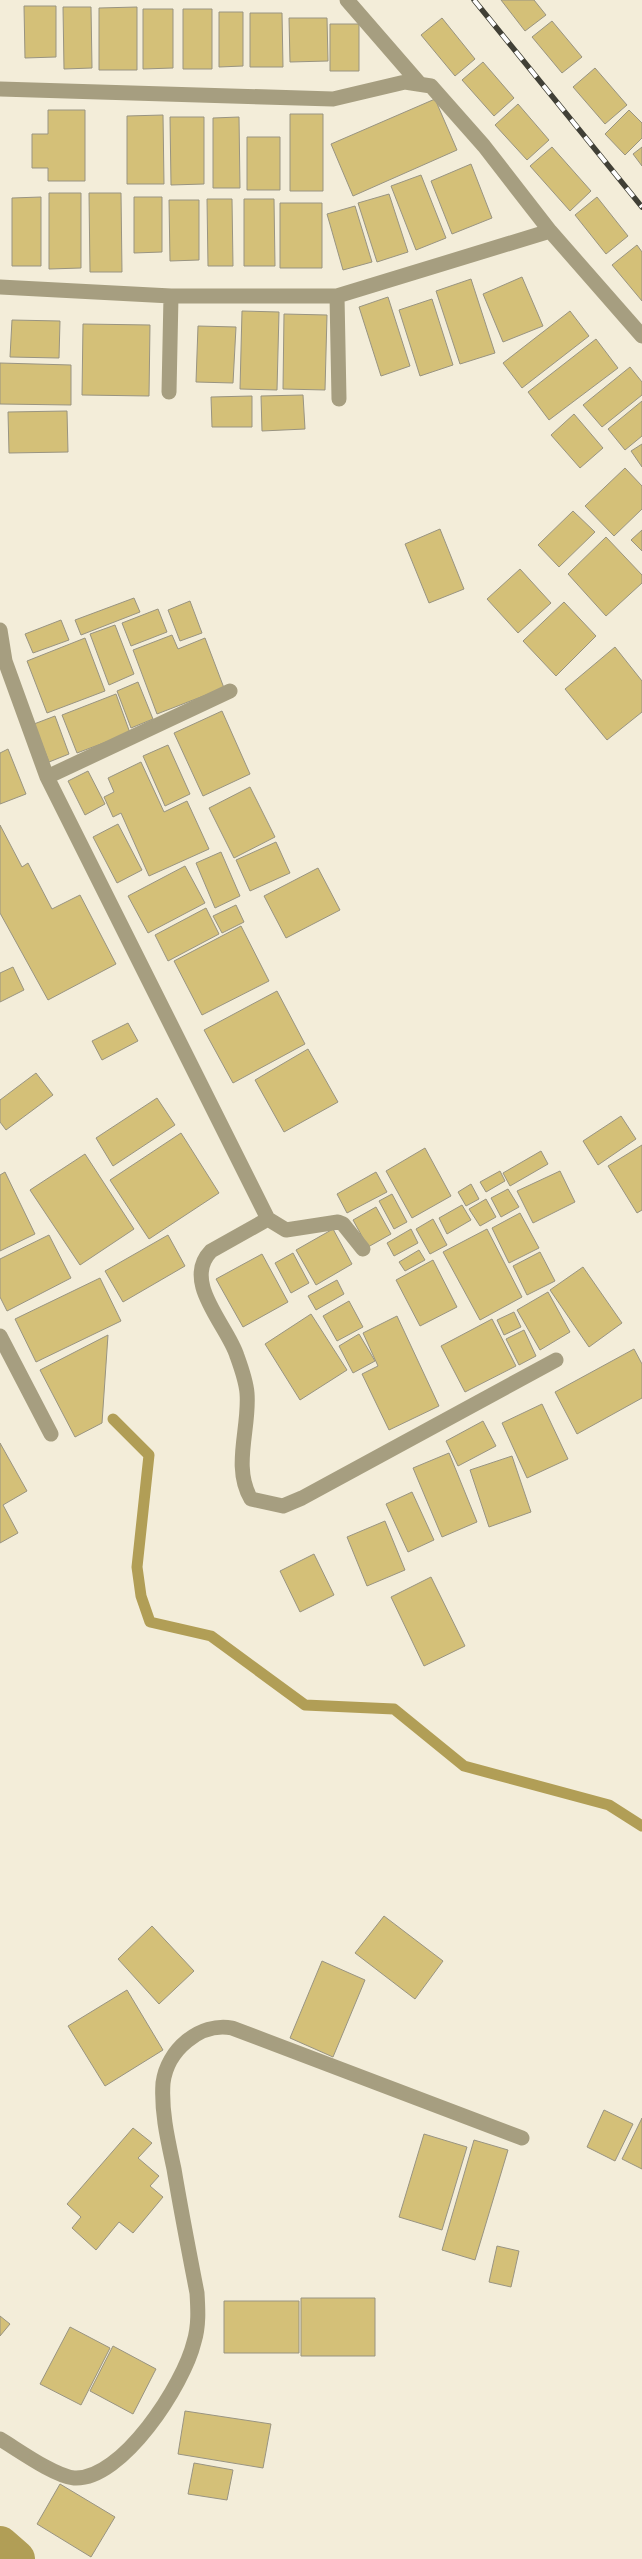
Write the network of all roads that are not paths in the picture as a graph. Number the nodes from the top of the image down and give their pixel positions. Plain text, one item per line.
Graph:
1 (347, 0) edge
2 (420, 83) junction
3 (0, 89) edge
4 (550, 231) junction
5 (0, 287) edge
6 (171, 296) junction
7 (337, 296) junction
8 (642, 336) edge
9 (169, 392) dead end
10 (339, 399) dead end
11 (0, 630) edge
12 (230, 691) dead end
13 (47, 778) junction
14 (268, 1218) junction
15 (363, 1249) dead end
16 (0, 1336) edge
17 (6, 1360) edge
18 (556, 1360) dead end
19 (51, 1434) dead end
20 (522, 2138) dead end
21 (0, 2439) edge

1 - 2 street
2 - 3 street
2 - 4 street
4 - 7 street
4 - 8 street
5 - 6 street
6 - 7 street
6 - 9 street
7 - 10 street
11 - 13 street
12 - 13 street
13 - 14 street
14 - 15 street
14 - 18 street
16 - 17 street
17 - 19 street
20 - 21 street

